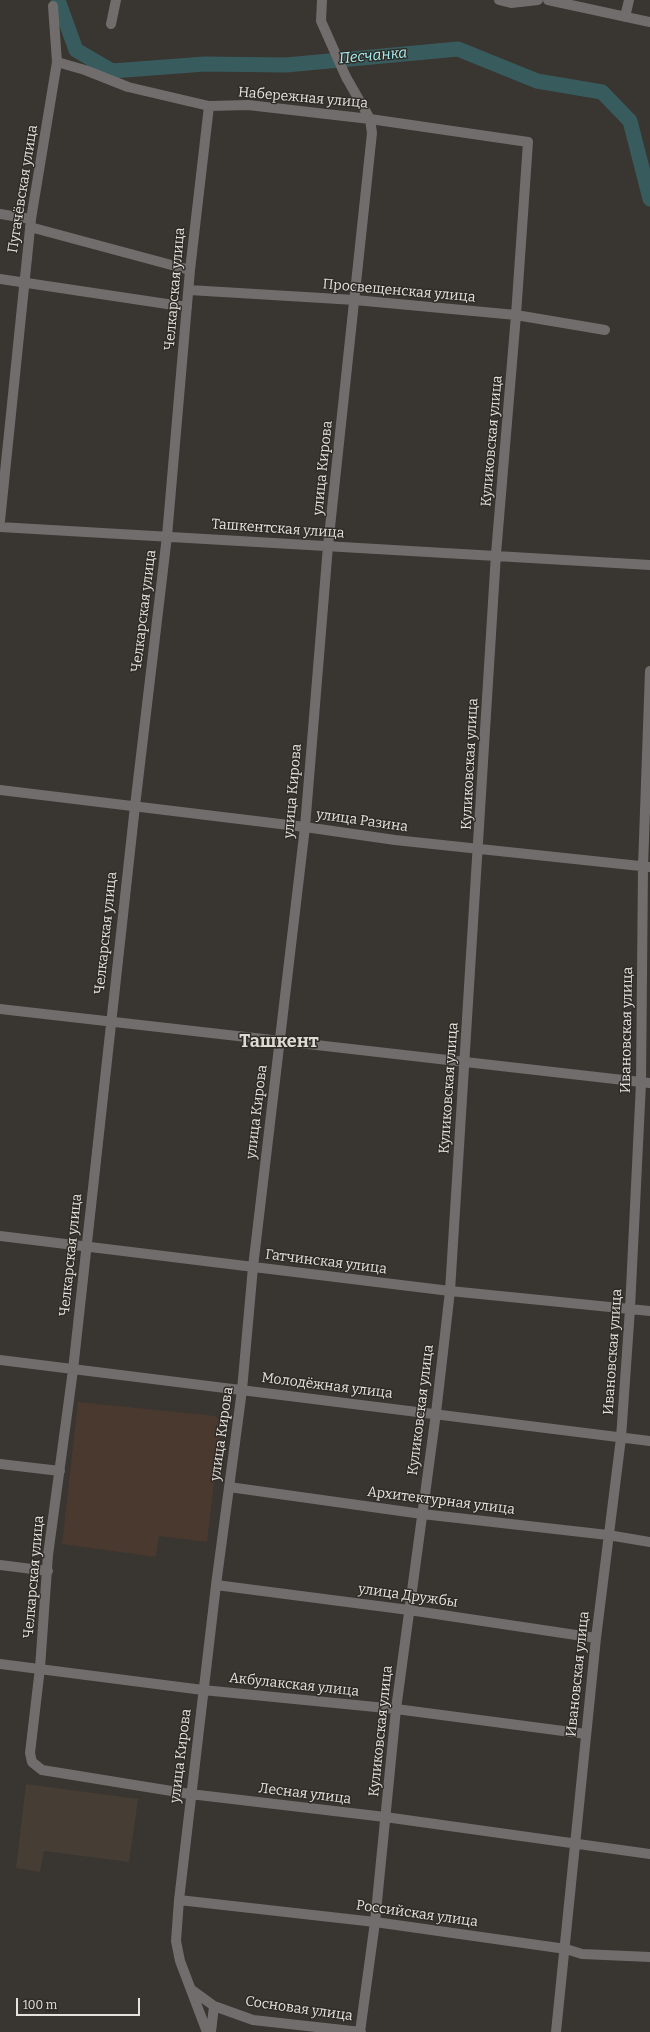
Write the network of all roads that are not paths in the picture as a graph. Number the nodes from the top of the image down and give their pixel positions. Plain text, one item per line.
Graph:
1 (116, 0) edge
2 (322, 0) edge
3 (499, 0) edge
4 (538, 0) edge
5 (548, 0) edge
6 (628, 0) edge
7 (53, 6) dead end
8 (625, 16) junction
9 (650, 22) edge
10 (111, 24) dead end
11 (57, 62) junction
12 (209, 106) junction
13 (370, 119) junction
14 (528, 142) joint
15 (0, 214) edge
16 (31, 223) junction
17 (190, 270) junction
18 (0, 279) edge
19 (24, 284) junction
20 (189, 290) junction
21 (355, 300) junction
22 (188, 307) junction
23 (516, 315) junction
24 (605, 330) dead end
25 (0, 521) edge
26 (0, 527) edge
27 (167, 536) junction
28 (328, 546) junction
29 (496, 554) junction
30 (650, 565) edge
31 (650, 672) edge
32 (0, 790) edge
33 (135, 806) junction
34 (305, 827) junction
35 (479, 849) junction
36 (647, 867) edge
37 (0, 1009) edge
38 (111, 1022) junction
39 (279, 1042) junction
40 (465, 1062) junction
41 (646, 1083) edge
42 (0, 1236) edge
43 (86, 1246) junction
44 (253, 1267) junction
45 (450, 1291) junction
46 (630, 1309) junction
47 (650, 1311) edge
48 (0, 1360) edge
49 (73, 1370) junction
50 (242, 1390) junction
51 (436, 1413) junction
52 (621, 1438) junction
53 (650, 1441) edge
54 (0, 1464) edge
55 (60, 1471) junction
56 (229, 1487) junction
57 (422, 1514) junction
58 (608, 1535) junction
59 (650, 1542) edge
60 (0, 1565) edge
61 (48, 1571) junction
62 (216, 1585) junction
63 (409, 1610) junction
64 (596, 1638) junction
65 (0, 1664) edge
66 (40, 1668) junction
67 (203, 1690) junction
68 (396, 1710) junction
69 (586, 1734) junction
70 (32, 1762) joint
71 (190, 1794) junction
72 (385, 1817) junction
73 (576, 1845) junction
74 (650, 1854) edge
75 (179, 1900) junction
76 (375, 1922) junction
77 (566, 1949) junction
78 (650, 1957) edge
79 (192, 1990) junction
80 (214, 2006) junction
81 (207, 2032) edge
82 (211, 2032) edge
83 (361, 2032) edge
84 (556, 2032) edge

1 - 10 street
2 - 13 street
3 - 4 street
5 - 8 street
6 - 8 street
7 - 11 street, Пугачёвская улица
8 - 9 street
11 - 12 street, Набережная улица
11 - 16 street, Пугачёвская улица
12 - 13 street, Набережная улица
12 - 17 street, Челкарская улица
13 - 14 street, Набережная улица
13 - 21 street, улица Кирова
14 - 23 street, Куликовская улица
15 - 16 street
16 - 17 street
16 - 19 street, Пугачёвская улица
17 - 20 street, Челкарская улица
18 - 19 street
19 - 22 street
19 - 25 street, Пугачёвская улица
20 - 21 street, Просвещенская улица
20 - 22 street, Челкарская улица
21 - 23 street, Просвещенская улица
21 - 28 street, улица Кирова
22 - 27 street, Челкарская улица
23 - 24 street, Просвещенская улица
23 - 29 street, Куликовская улица
26 - 27 street, Ташкентская улица
27 - 28 street, Ташкентская улица
27 - 33 street, Челкарская улица
28 - 29 street, Ташкентская улица
28 - 34 street, улица Кирова
29 - 30 street, Ташкентская улица
29 - 35 street, Куликовская улица
31 - 36 street, Ивановская улица
32 - 33 street, улица Разина
33 - 34 street, улица Разина
33 - 38 street, Челкарская улица
34 - 35 street, улица Разина
34 - 39 street, улица Кирова
35 - 36 street, улица Разина
35 - 40 street, Куликовская улица
36 - 41 street, Ивановская улица
37 - 38 street
38 - 39 street
38 - 43 street, Челкарская улица
39 - 40 street
39 - 44 street, улица Кирова
40 - 41 street
40 - 45 street, Куликовская улица
41 - 46 street, Ивановская улица
42 - 43 street, Гатчинская улица
43 - 44 street, Гатчинская улица
43 - 49 street, Челкарская улица
44 - 45 street, Гатчинская улица
44 - 50 street, улица Кирова
45 - 46 street, Гатчинская улица
45 - 51 street, Куликовская улица
46 - 47 street, Гатчинская улица
46 - 52 street, Ивановская улица
48 - 49 street, Молодёжная улица
49 - 50 street, Молодёжная улица
49 - 55 street, Челкарская улица
50 - 51 street, Молодёжная улица
50 - 56 street, улица Кирова
51 - 52 street, Молодёжная улица
51 - 57 street, Куликовская улица
52 - 53 street, Молодёжная улица
52 - 58 street, Ивановская улица
54 - 55 street
55 - 61 street, Челкарская улица
56 - 57 street, Архитектурная улица
56 - 62 street, улица Кирова
57 - 58 street, Архитектурная улица
57 - 63 street, Куликовская улица
58 - 59 street, Архитектурная улица
58 - 64 street, Ивановская улица
60 - 61 street
61 - 66 street, Челкарская улица
62 - 63 street, улица Дружбы
62 - 67 street, улица Кирова
63 - 64 street, улица Дружбы
63 - 68 street, Куликовская улица
64 - 69 street, Ивановская улица
65 - 66 street, Акбулакская улица
66 - 67 street, Акбулакская улица
66 - 70 street, Челкарская улица
67 - 68 street, Акбулакская улица
67 - 71 street, улица Кирова
68 - 69 street, Акбулакская улица
68 - 72 street, Куликовская улица
69 - 73 street, Ивановская улица
70 - 71 street, Лесная улица
71 - 72 street, Лесная улица
71 - 75 street, улица Кирова
72 - 73 street, Лесная улица
72 - 76 street, Куликовская улица
73 - 74 street, Лесная улица
73 - 77 street, Ивановская улица
75 - 76 street, Российская улица
75 - 79 street, улица Кирова
76 - 77 street, Российская улица
76 - 83 street, Куликовская улица
77 - 78 street, Российская улица
77 - 84 street, Ивановская улица
79 - 80 street, Сосновая улица
79 - 81 street, улица Кирова
80 - 82 street
80 - 83 street, Сосновая улица

